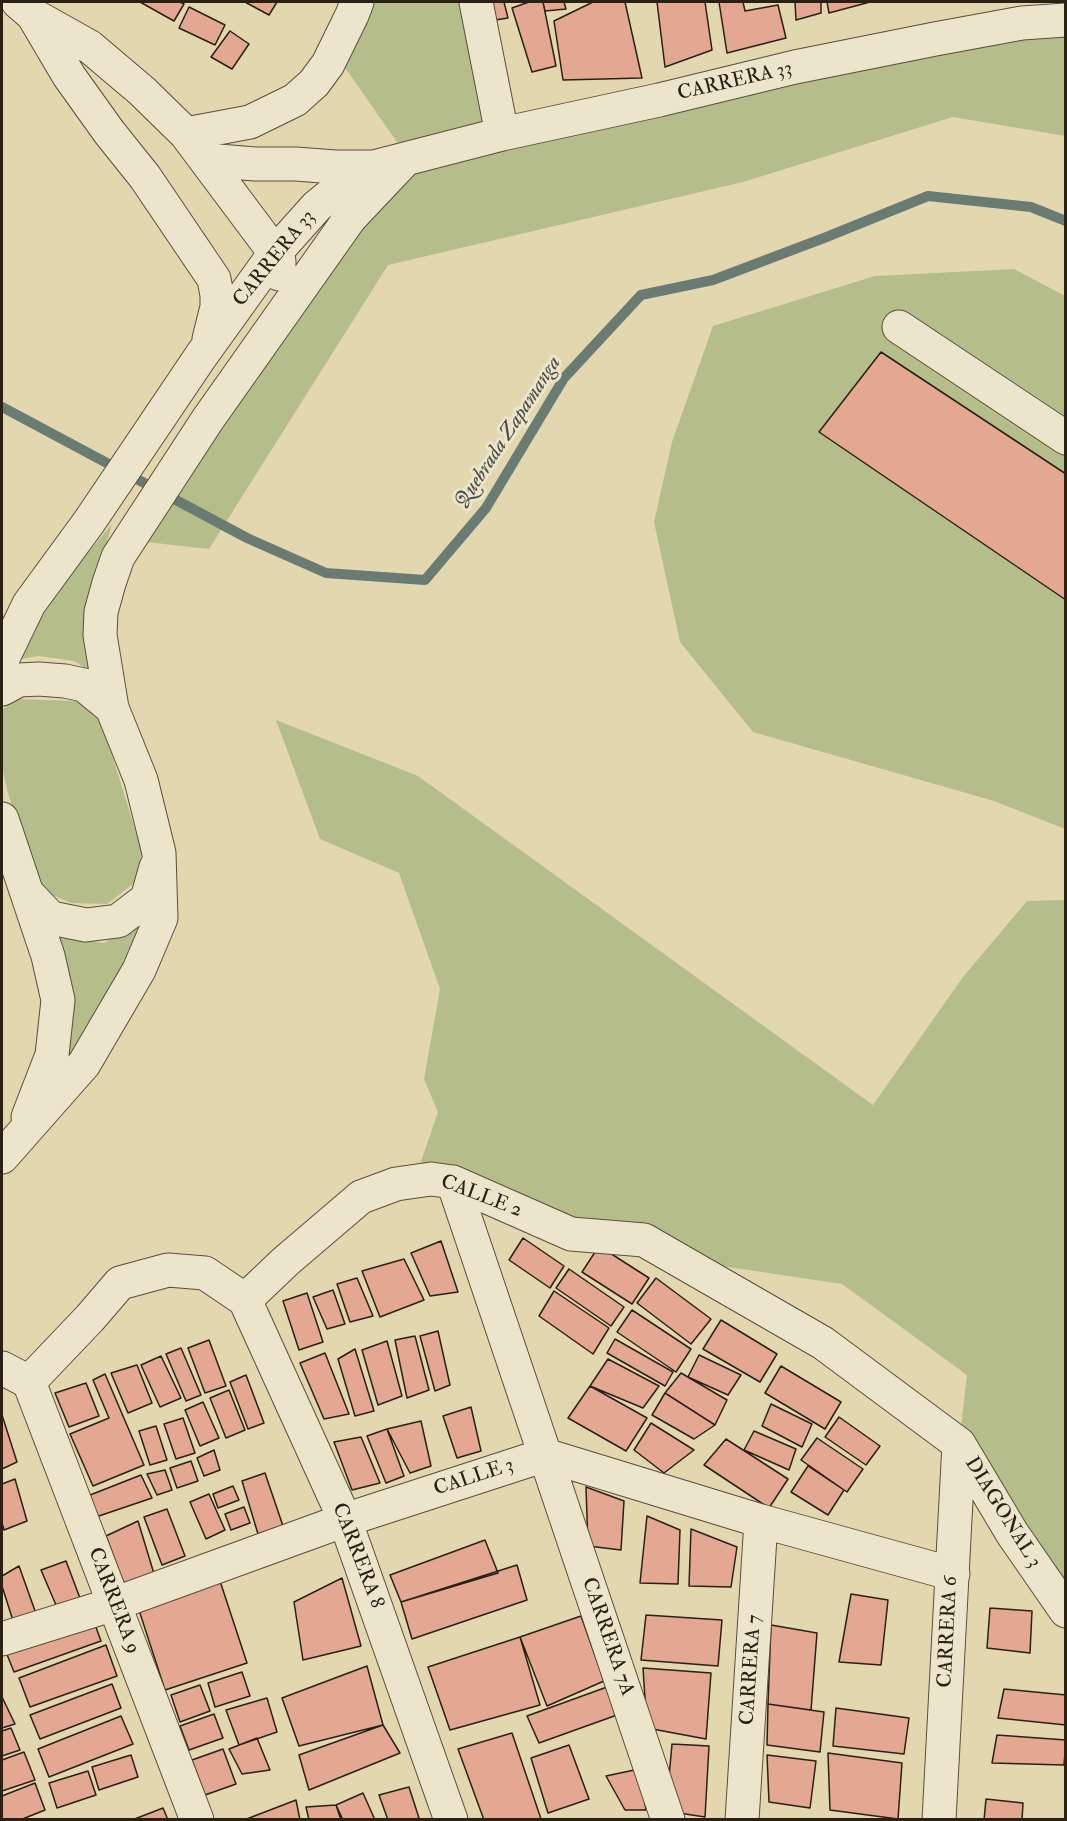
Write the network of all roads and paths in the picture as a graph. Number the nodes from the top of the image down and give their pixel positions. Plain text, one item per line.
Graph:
1 (357, 2) edge
2 (476, 2) edge
3 (26, 8) edge
4 (1065, 20) edge
5 (186, 134) junction
6 (501, 134) junction
7 (408, 158) junction
8 (206, 160) junction
9 (374, 167) junction
10 (275, 253) junction
11 (899, 327) dead end
12 (268, 335) junction
13 (201, 356) junction
14 (1065, 438) edge
15 (2, 660) edge
16 (2, 689) edge
17 (112, 708) junction
18 (2, 819) edge
19 (159, 853) junction
20 (27, 893) junction
21 (11, 1146) edge
22 (453, 1182) junction
23 (245, 1300) junction
24 (15, 1375) edge
25 (959, 1444) junction
26 (545, 1455) junction
27 (345, 1520) junction
28 (761, 1521) junction
29 (953, 1574) junction
30 (114, 1605) junction
31 (1065, 1611) edge
32 (2, 1639) edge
33 (197, 1820) edge
34 (451, 1820) edge
35 (668, 1820) edge
36 (742, 1820) edge
37 (939, 1820) edge

1 - 5 street
2 - 6 street
3 - 5 street
3 - 13 street
4 - 6 street, CARRERA 33
5 - 8 street
6 - 7 street, CARRERA 33
7 - 9 street, CARRERA 33
7 - 12 street, CARRERA 33
8 - 9 street
8 - 10 street
9 - 10 street, CARRERA 33
10 - 12 street
10 - 13 street, CARRERA 33
11 - 14 street
12 - 17 street, CARRERA 33
13 - 15 street, CARRERA 33
16 - 17 street
17 - 19 street, CARRERA 33
18 - 20 street
19 - 20 street
19 - 21 street, CARRERA 33
20 - 21 street
22 - 23 street, CALLE 2
22 - 25 street, CALLE 2
22 - 26 street
23 - 24 street
23 - 27 street, CARRERA 8
24 - 30 street, CARRERA 9
25 - 29 street, CARRERA 6
25 - 31 street, DIAGONAL 3
26 - 27 street, CALLE 3
26 - 28 street
26 - 35 street, CARRERA 7A
27 - 30 street, CALLE 3
27 - 34 street, CARRERA 8
28 - 29 street
28 - 36 street, CARRERA 7
29 - 37 street, CARRERA 6
30 - 32 street, CALLE 3
30 - 33 street, CARRERA 9

